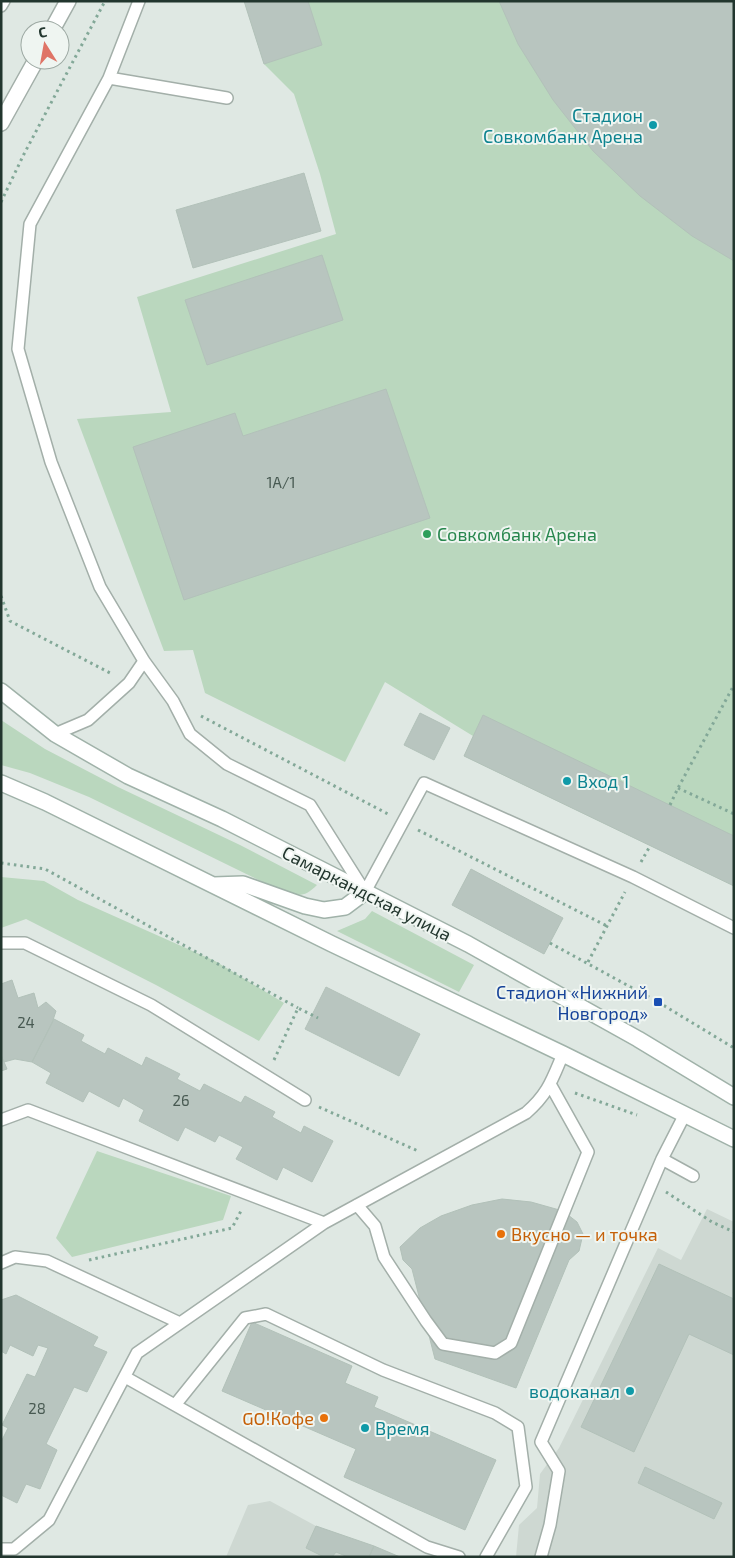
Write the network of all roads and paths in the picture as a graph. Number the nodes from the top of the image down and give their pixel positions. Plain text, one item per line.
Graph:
1 (4, 1) edge
2 (68, 1) edge
3 (105, 1) edge
4 (139, 1) edge
5 (1, 6) edge
6 (58, 20) edge
7 (30, 70) edge
8 (109, 78) junction
9 (227, 98) dead end
10 (1, 123) edge
11 (1, 202) edge
12 (1, 596) edge
13 (144, 661) junction
14 (129, 683) junction
15 (734, 685) edge
16 (1, 691) edge
17 (172, 701) junction
18 (55, 734) junction
19 (1, 783) edge
20 (678, 788) junction
21 (670, 805) dead end
22 (734, 814) edge
23 (403, 822) junction
24 (1, 863) edge
25 (212, 885) junction
26 (365, 892) junction
27 (734, 928) edge
28 (1, 943) edge
29 (550, 943) dead end
30 (588, 962) junction
31 (298, 1008) junction
32 (318, 1018) dead end
33 (734, 1048) edge
34 (563, 1054) junction
35 (266, 1076) junction
36 (550, 1084) junction
37 (734, 1097) edge
38 (305, 1100) joint
39 (685, 1114) junction
40 (638, 1115) dead end
41 (1, 1120) edge
42 (734, 1138) edge
43 (662, 1159) junction
44 (440, 1160) junction
45 (693, 1176) dead end
46 (652, 1183) junction
47 (249, 1195) junction
48 (357, 1204) junction
49 (324, 1223) junction
50 (734, 1232) edge
51 (1, 1263) edge
52 (59, 1267) junction
53 (180, 1323) junction
54 (125, 1377) junction
55 (175, 1405) junction
56 (1, 1549) edge
57 (11, 1553) edge
58 (459, 1557) edge
59 (486, 1557) edge
60 (541, 1557) edge

1 - 5 lane
2 - 6 main road
3 - 11 path
4 - 8 lane
7 - 10 main road
8 - 9 lane
8 - 13 lane
12 - 14 path
13 - 14 lane
13 - 17 lane
14 - 18 lane
15 - 20 path
16 - 18 main road, Самаркандская улица
17 - 23 path
17 - 26 lane
18 - 26 main road, Самаркандская улица
19 - 25 main road
20 - 21 path
20 - 22 path
23 - 26 lane
23 - 27 lane
23 - 30 path
24 - 31 path
25 - 26 main road
25 - 34 main road
26 - 37 main road, Самаркандская улица
28 - 35 lane
29 - 30 path
30 - 33 path
31 - 32 path
31 - 35 path
34 - 36 lane
34 - 39 main road
35 - 38 lane
36 - 40 path
36 - 44 lane
36 - 48 lane
38 - 44 path
39 - 42 main road
39 - 43 lane
41 - 47 lane
43 - 45 lane
43 - 46 lane
44 - 48 lane
46 - 50 path
46 - 60 lane
47 - 49 lane
47 - 52 path
48 - 49 lane
49 - 53 lane
51 - 52 lane
52 - 53 lane
53 - 54 lane
54 - 55 lane
54 - 57 lane
55 - 58 lane
55 - 59 lane
56 - 57 lane

